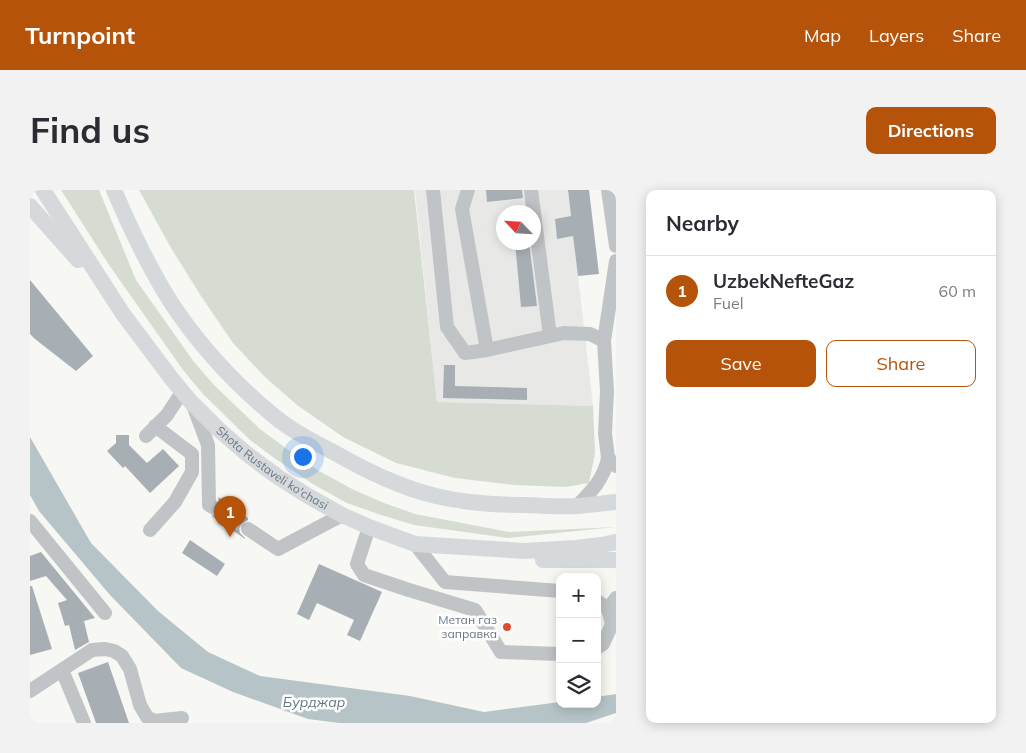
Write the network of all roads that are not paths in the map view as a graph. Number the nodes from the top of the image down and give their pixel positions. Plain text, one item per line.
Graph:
1 (43, 190) edge
2 (114, 190) edge
3 (433, 190) edge
4 (468, 190) edge
5 (531, 190) edge
6 (608, 190) edge
7 (30, 206) edge
8 (616, 246) edge
9 (616, 261) edge
10 (110, 296) junction
11 (550, 336) junction
12 (604, 341) junction
13 (487, 350) junction
14 (187, 397) junction
15 (612, 462) edge
16 (616, 502) edge
17 (211, 506) dead end
18 (577, 506) junction
19 (342, 515) junction
20 (30, 521) edge
21 (369, 527) junction
22 (248, 529) tunnel mouth
23 (150, 530) dead end
24 (616, 542) edge
25 (415, 544) junction
26 (616, 560) edge
27 (556, 590) edge
28 (607, 603) edge
29 (105, 613) dead end
30 (601, 645) edge
31 (556, 654) edge
32 (62, 670) junction
33 (30, 691) edge
34 (182, 718) dead end
35 (84, 723) edge

1 - 10 main road, Shota Rustaveli ko'chasi
2 - 18 main road
3 - 13 lane
4 - 13 lane
5 - 11 lane
6 - 8 lane
7 - 10 main road
9 - 12 lane
10 - 14 main road, Shota Rustaveli ko'chasi
11 - 12 lane
11 - 13 lane
12 - 15 lane
14 - 17 lane
14 - 19 main road, Shota Rustaveli ko'chasi
14 - 23 lane
15 - 18 lane
16 - 18 main road
19 - 21 main road, Shota Rustaveli ko'chasi
19 - 22 lane
20 - 29 lane
21 - 25 main road, Shota Rustaveli ko'chasi
21 - 31 lane
24 - 25 main road, Shota Rustaveli ko'chasi
25 - 26 main road
25 - 27 lane
28 - 30 lane
32 - 33 lane
32 - 34 lane
32 - 35 lane

